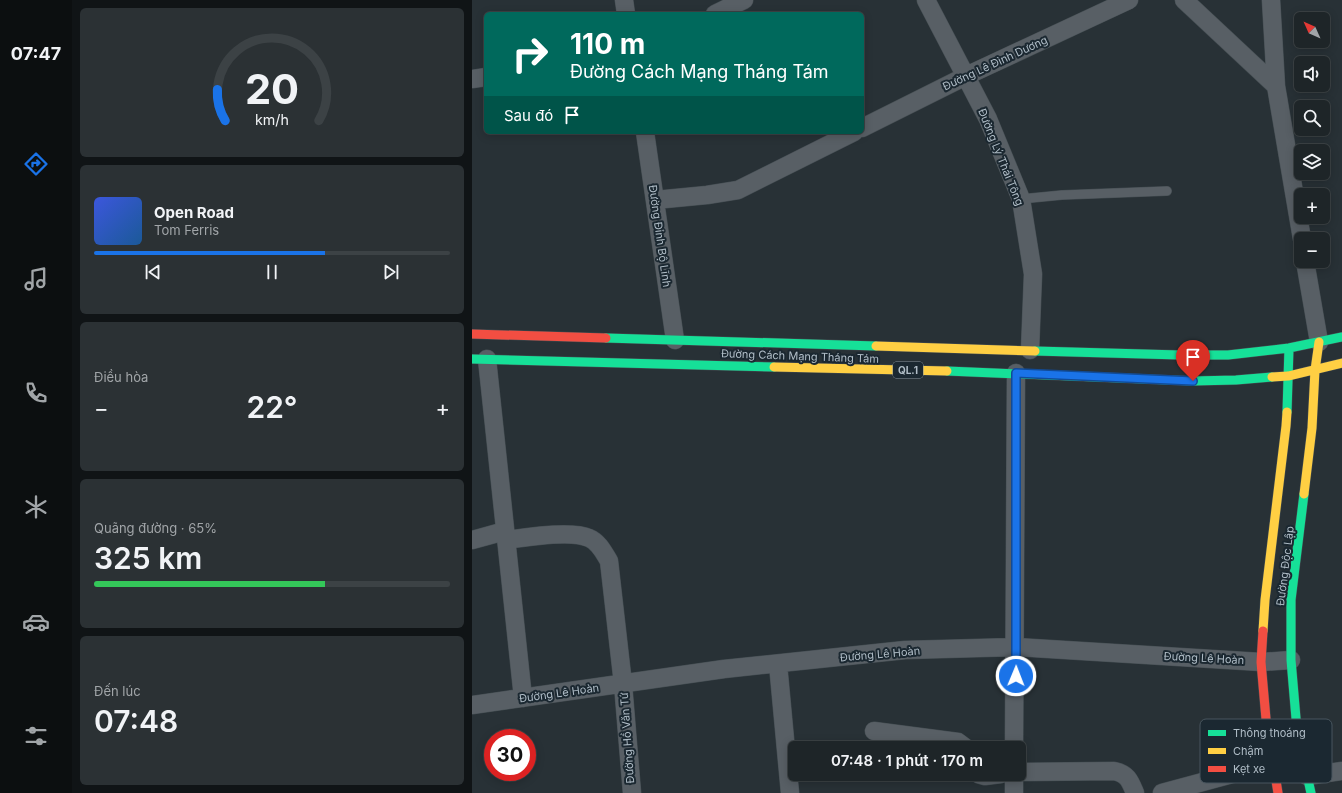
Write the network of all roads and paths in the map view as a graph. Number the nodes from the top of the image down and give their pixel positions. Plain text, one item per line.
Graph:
1 (624, 0) edge
2 (744, 0) edge
3 (926, 0) edge
4 (1130, 0) edge
5 (1184, 0) edge
6 (1271, 0) edge
7 (626, 12) edge
8 (719, 12) edge
9 (966, 76) junction
10 (484, 77) edge
11 (472, 79) edge
12 (1276, 86) junction
13 (864, 127) edge
14 (645, 134) edge
15 (850, 134) edge
16 (1167, 191) dead end
17 (1021, 199) junction
18 (655, 200) junction
19 (1301, 232) edge
20 (1306, 268) edge
21 (472, 334) edge
22 (1342, 337) edge
23 (675, 340) junction
24 (1319, 342) junction
25 (1289, 348) junction
26 (1030, 350) junction
27 (479, 359) edge
28 (1342, 363) edge
29 (1315, 370) junction
30 (1016, 373) junction
31 (1288, 376) junction
32 (506, 535) junction
33 (472, 540) edge
34 (1016, 647) junction
35 (1291, 660) junction
36 (1260, 662) junction
37 (778, 664) junction
38 (623, 684) junction
39 (523, 698) junction
40 (472, 705) edge
41 (1266, 719) edge
42 (1296, 719) edge
43 (874, 731) dead end
44 (950, 741) edge
45 (1014, 741) edge
46 (1026, 772) edge
47 (1342, 772) edge
48 (1332, 773) edge
49 (1014, 781) edge
50 (1200, 783) edge
51 (1276, 783) edge
52 (1309, 783) edge
53 (632, 793) edge
54 (790, 793) edge
55 (1014, 793) edge
56 (1135, 793) edge
57 (1162, 793) edge
58 (1278, 793) edge
59 (1311, 793) edge

1 - 7 street
2 - 8 street
3 - 9 street, Đường Lý Thái Tông
4 - 9 street, Đường Lê Đình Dương
5 - 12 street
6 - 12 street
9 - 13 street, Đường Lê Đình Dương
9 - 17 street, Đường Lý Thái Tông
10 - 11 street
12 - 19 street
14 - 18 street, Đường Đinh Bộ Lĩnh
15 - 18 street
16 - 17 lane
17 - 26 street, Đường Lý Thái Tông
18 - 23 street, Đường Đinh Bộ Lĩnh
20 - 24 street
21 - 23 main road, Đường Cách Mạng Tháng Tám / QL.1
22 - 24 main road, Đường Cách Mạng Tháng Tám / QL.1
23 - 26 main road, Đường Cách Mạng Tháng Tám / QL.1
24 - 25 main road, Đường Cách Mạng Tháng Tám / QL.1
24 - 29 main road, Đường Độc Lập
25 - 26 main road, Đường Cách Mạng Tháng Tám / QL.1
25 - 31 main road, Đường Độc Lập
27 - 30 main road, Đường Cách Mạng Tháng Tám / QL.1
27 - 32 street
28 - 29 main road, Đường Cách Mạng Tháng Tám / QL.1
29 - 31 main road, Đường Cách Mạng Tháng Tám / QL.1
29 - 35 main road, Đường Độc Lập
30 - 31 main road, Đường Cách Mạng Tháng Tám / QL.1
30 - 34 street
31 - 36 main road, Đường Độc Lập
32 - 33 street, Đường Hồ Văn Tứ
32 - 38 street, Đường Hồ Văn Tứ
32 - 39 street
34 - 36 street, Đường Lê Hoàn
34 - 37 street, Đường Lê Hoàn
34 - 45 street
35 - 36 street, Đường Lê Hoàn
35 - 42 main road, Đường Độc Lập
36 - 41 main road, Đường Độc Lập
37 - 38 street, Đường Lê Hoàn
37 - 54 street
38 - 39 street, Đường Lê Hoàn
38 - 53 street, Đường Hồ Văn Tứ
39 - 40 street, Đường Lê Hoàn
43 - 44 street
46 - 56 street
47 - 48 street
49 - 55 street
50 - 57 street
51 - 58 main road, Đường Độc Lập
52 - 59 main road, Đường Độc Lập

